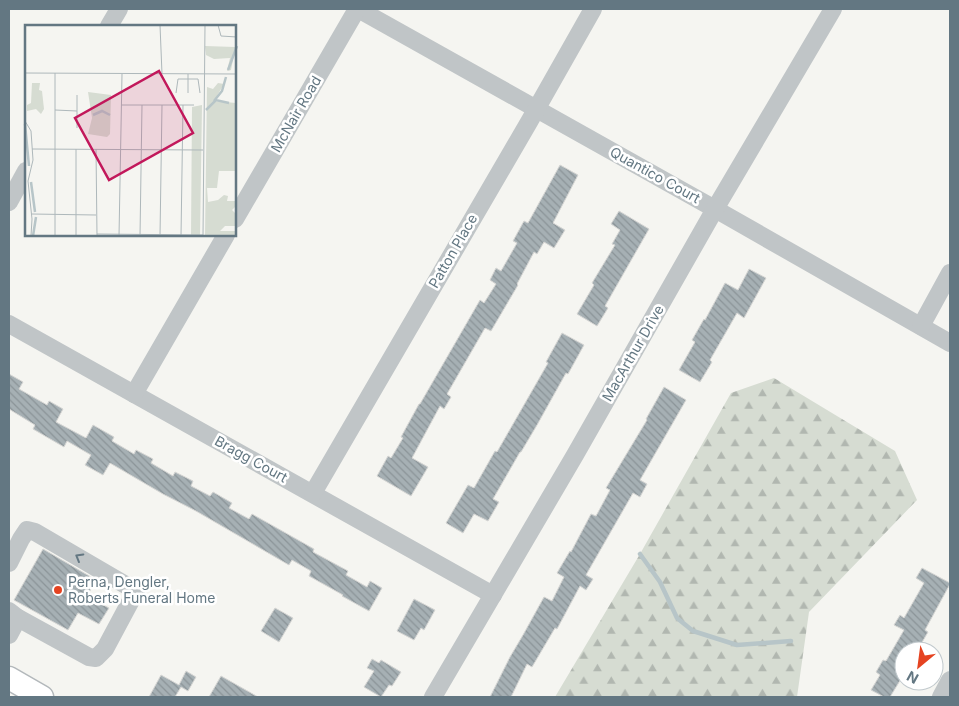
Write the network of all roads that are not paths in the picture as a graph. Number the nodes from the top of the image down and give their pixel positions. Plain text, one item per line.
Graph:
1 (119, 9) edge
2 (358, 9) edge
3 (593, 9) edge
4 (833, 9) edge
5 (110, 25) edge
6 (536, 109) junction
7 (25, 173) edge
8 (9, 202) edge
9 (715, 208) junction
10 (236, 217) edge
11 (225, 236) edge
12 (950, 273) edge
13 (9, 324) edge
14 (921, 326) junction
15 (950, 343) edge
16 (134, 394) junction
17 (312, 493) junction
18 (10, 559) edge
19 (493, 595) junction
20 (13, 615) edge
21 (9, 635) edge
22 (9, 678) edge
23 (950, 680) edge
24 (42, 697) edge
25 (433, 697) edge
26 (941, 697) edge

1 - 5 street
2 - 6 street, Quantico Court
2 - 10 street, McNair Road
3 - 6 street, Patton Place
4 - 9 street, MacArthur Drive
6 - 9 street, Quantico Court
6 - 17 street, Patton Place
7 - 8 street
9 - 14 street, Quantico Court
9 - 19 street, MacArthur Drive
11 - 16 street
12 - 14 street
13 - 16 street, Bragg Court
14 - 15 street, Quantico Court
16 - 17 street, Bragg Court
17 - 19 street, Bragg Court
20 -> 18 street
19 - 25 street, MacArthur Drive
20 - 21 street
22 - 24 main road
23 - 26 street

